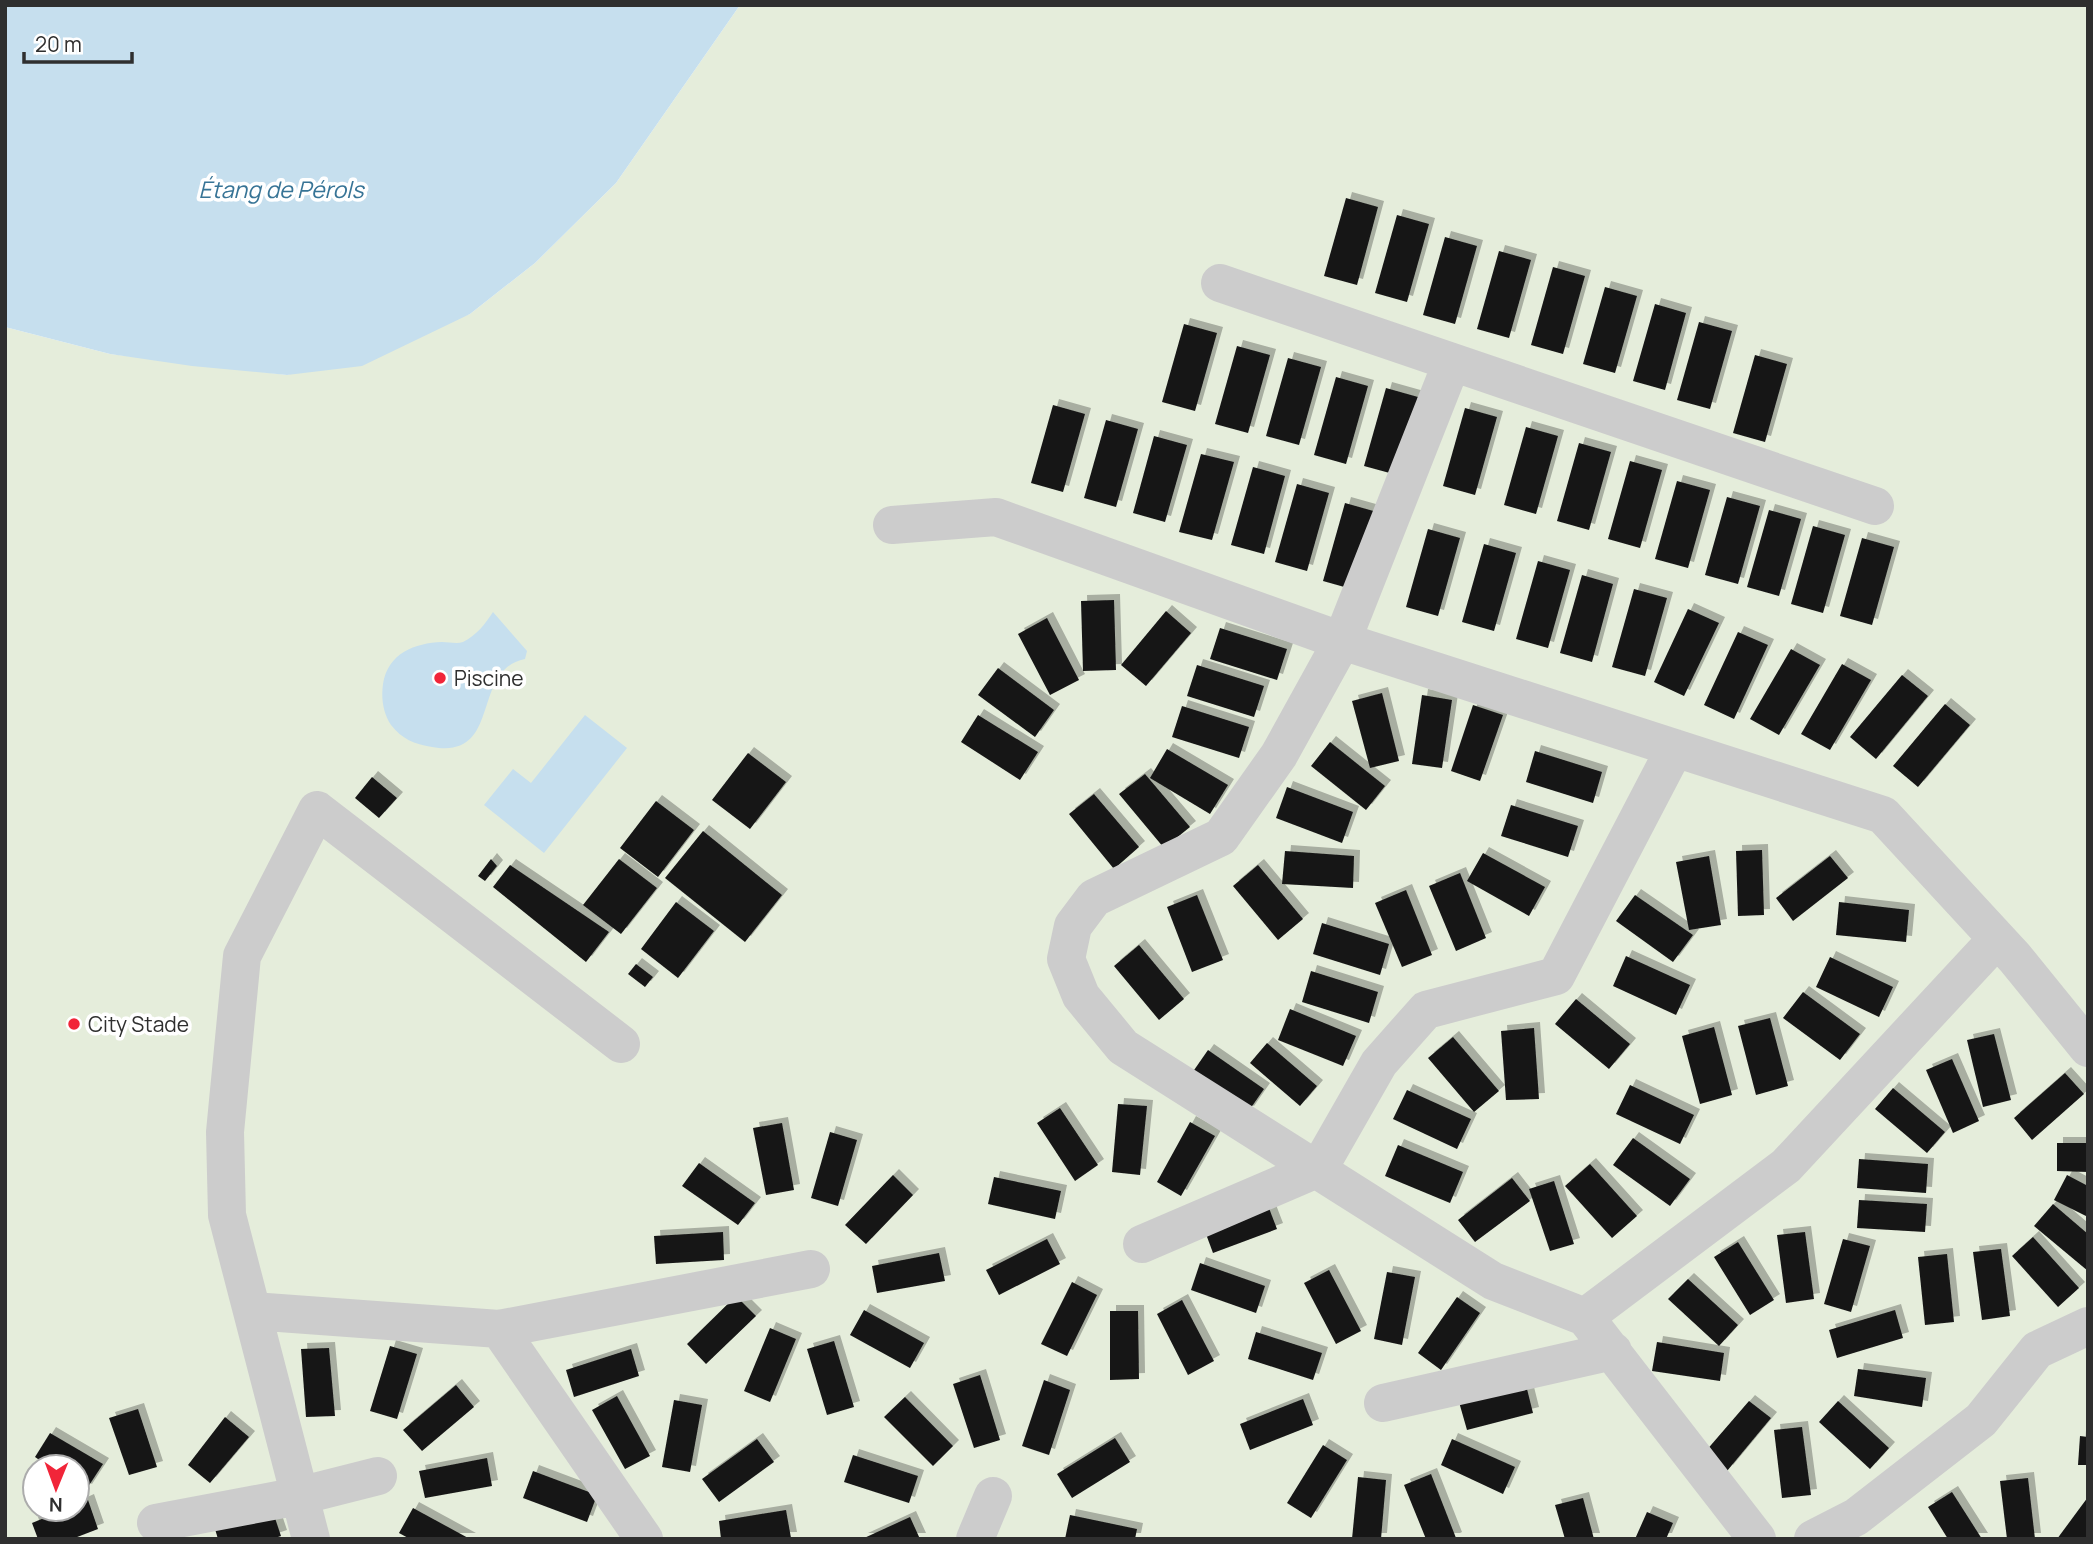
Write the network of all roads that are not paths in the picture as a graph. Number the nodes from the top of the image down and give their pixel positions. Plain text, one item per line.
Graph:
1 (1220, 284) dead end
2 (1452, 362) junction
3 (1875, 506) dead end
4 (892, 525) dead end
5 (1342, 641) junction
6 (1675, 748) junction
7 (1997, 939) junction
8 (621, 1044) dead end
9 (2088, 1048) edge
10 (1319, 1168) junction
11 (1142, 1244) dead end
12 (811, 1269) dead end
13 (252, 1311) junction
14 (1585, 1317) junction
15 (2088, 1326) edge
16 (499, 1329) junction
17 (1613, 1351) junction
18 (1383, 1403) dead end
19 (378, 1476) dead end
20 (299, 1496) junction
21 (993, 1496) dead end
22 (156, 1523) dead end
23 (311, 1539) edge
24 (644, 1539) edge
25 (975, 1539) edge
26 (1757, 1539) edge
27 (1813, 1539) edge

1 - 2 lane
2 - 3 lane
2 - 5 lane
4 - 5 lane
5 - 6 lane
5 - 10 lane
6 - 7 lane
6 - 10 lane
7 - 9 lane
7 - 14 lane
8 - 13 lane
10 - 11 lane
10 - 14 lane
12 - 16 lane
13 - 16 lane
13 - 20 lane
14 - 17 lane
15 - 27 lane
16 - 24 lane
17 - 18 lane
17 - 26 lane
19 - 20 lane
20 - 22 lane
20 - 23 lane
21 - 25 lane

